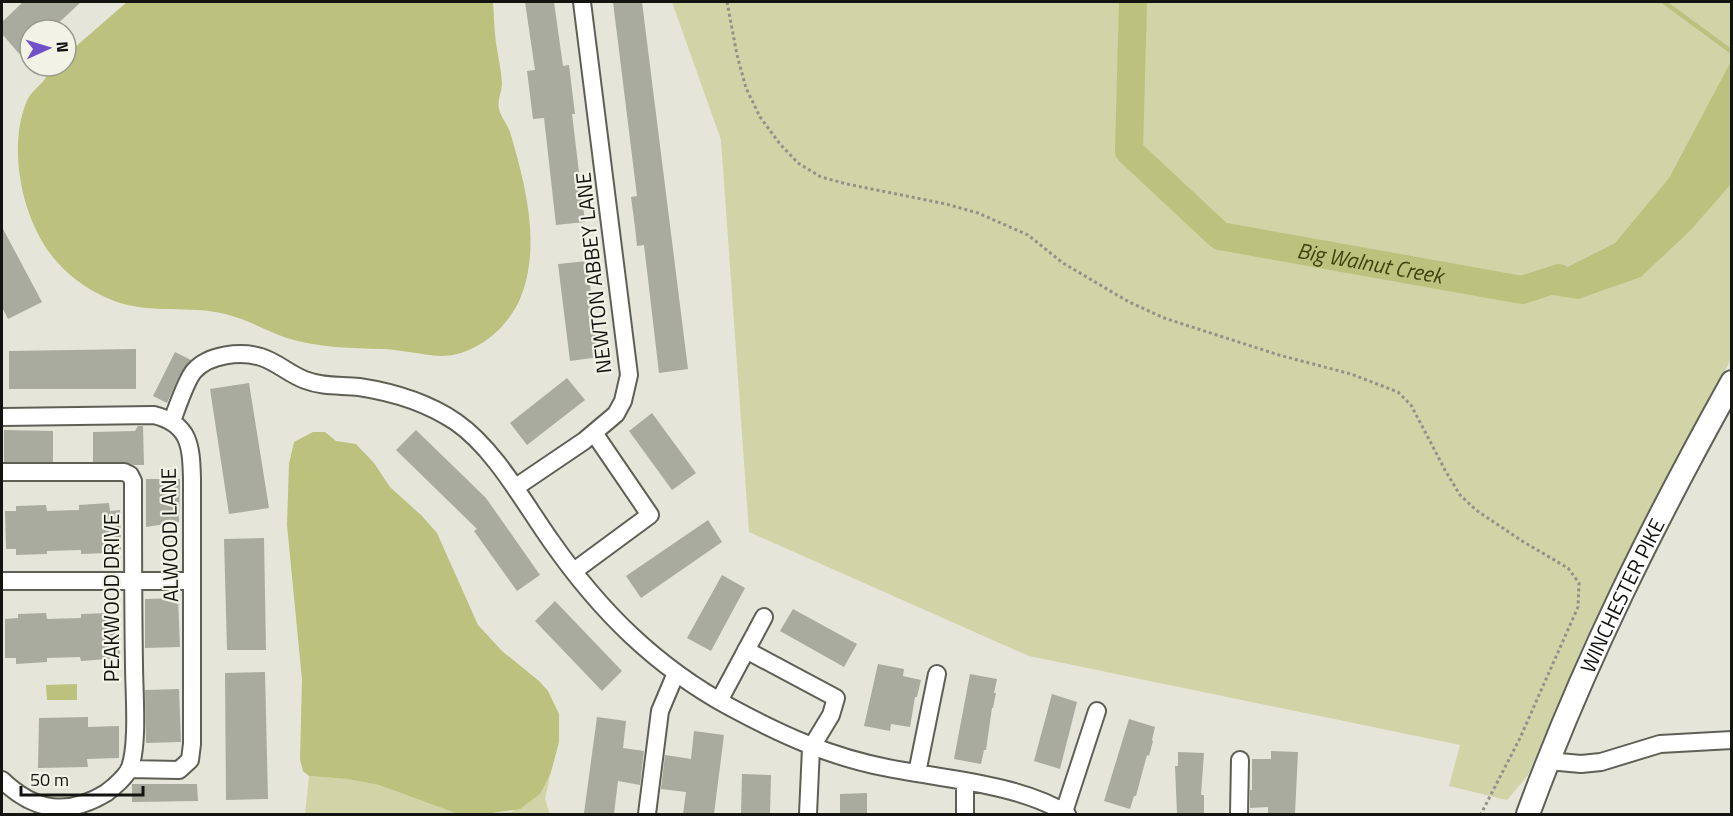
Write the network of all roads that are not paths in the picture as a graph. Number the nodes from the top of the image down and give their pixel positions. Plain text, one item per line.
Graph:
1 (582, 2) edge
2 (1731, 382) edge
3 (2, 417) edge
4 (172, 421) junction
5 (594, 433) junction
6 (2, 472) edge
7 (516, 487) junction
8 (574, 571) junction
9 (2, 581) edge
10 (133, 581) junction
11 (192, 581) junction
12 (764, 617) dead end
13 (746, 650) junction
14 (676, 673) junction
15 (937, 674) dead end
16 (719, 701) junction
17 (1097, 711) dead end
18 (1731, 740) edge
19 (811, 748) junction
20 (1240, 760) dead end
21 (1548, 761) junction
22 (129, 769) junction
23 (917, 773) junction
24 (2, 780) edge
25 (965, 782) junction
26 (63, 813) edge
27 (1065, 813) edge
28 (647, 814) edge
29 (808, 814) edge
30 (965, 814) edge
31 (1239, 814) edge
32 (1528, 814) edge

1 - 5 street, NEWTON ABBEY LANE
2 - 21 main road, WINCHESTER PIKE
3 - 4 street
4 - 7 street
4 - 11 street, ALWOOD LANE
5 - 7 street, NEWTON ABBEY LANE
5 - 8 street
6 - 10 street, PEAKWOOD DRIVE
7 - 8 street
8 - 14 street
9 - 10 street
10 - 11 street
10 - 22 street, PEAKWOOD DRIVE
11 - 22 street, ALWOOD LANE
12 - 13 street
13 - 16 street
13 - 19 street
14 - 16 street
14 - 28 street
15 - 23 street
16 - 19 street
17 - 27 street
18 - 21 street
19 - 23 street
19 - 29 street
20 - 31 street
21 - 32 main road, WINCHESTER PIKE
22 - 26 street
23 - 25 street
24 - 26 street
25 - 27 street
25 - 30 street

